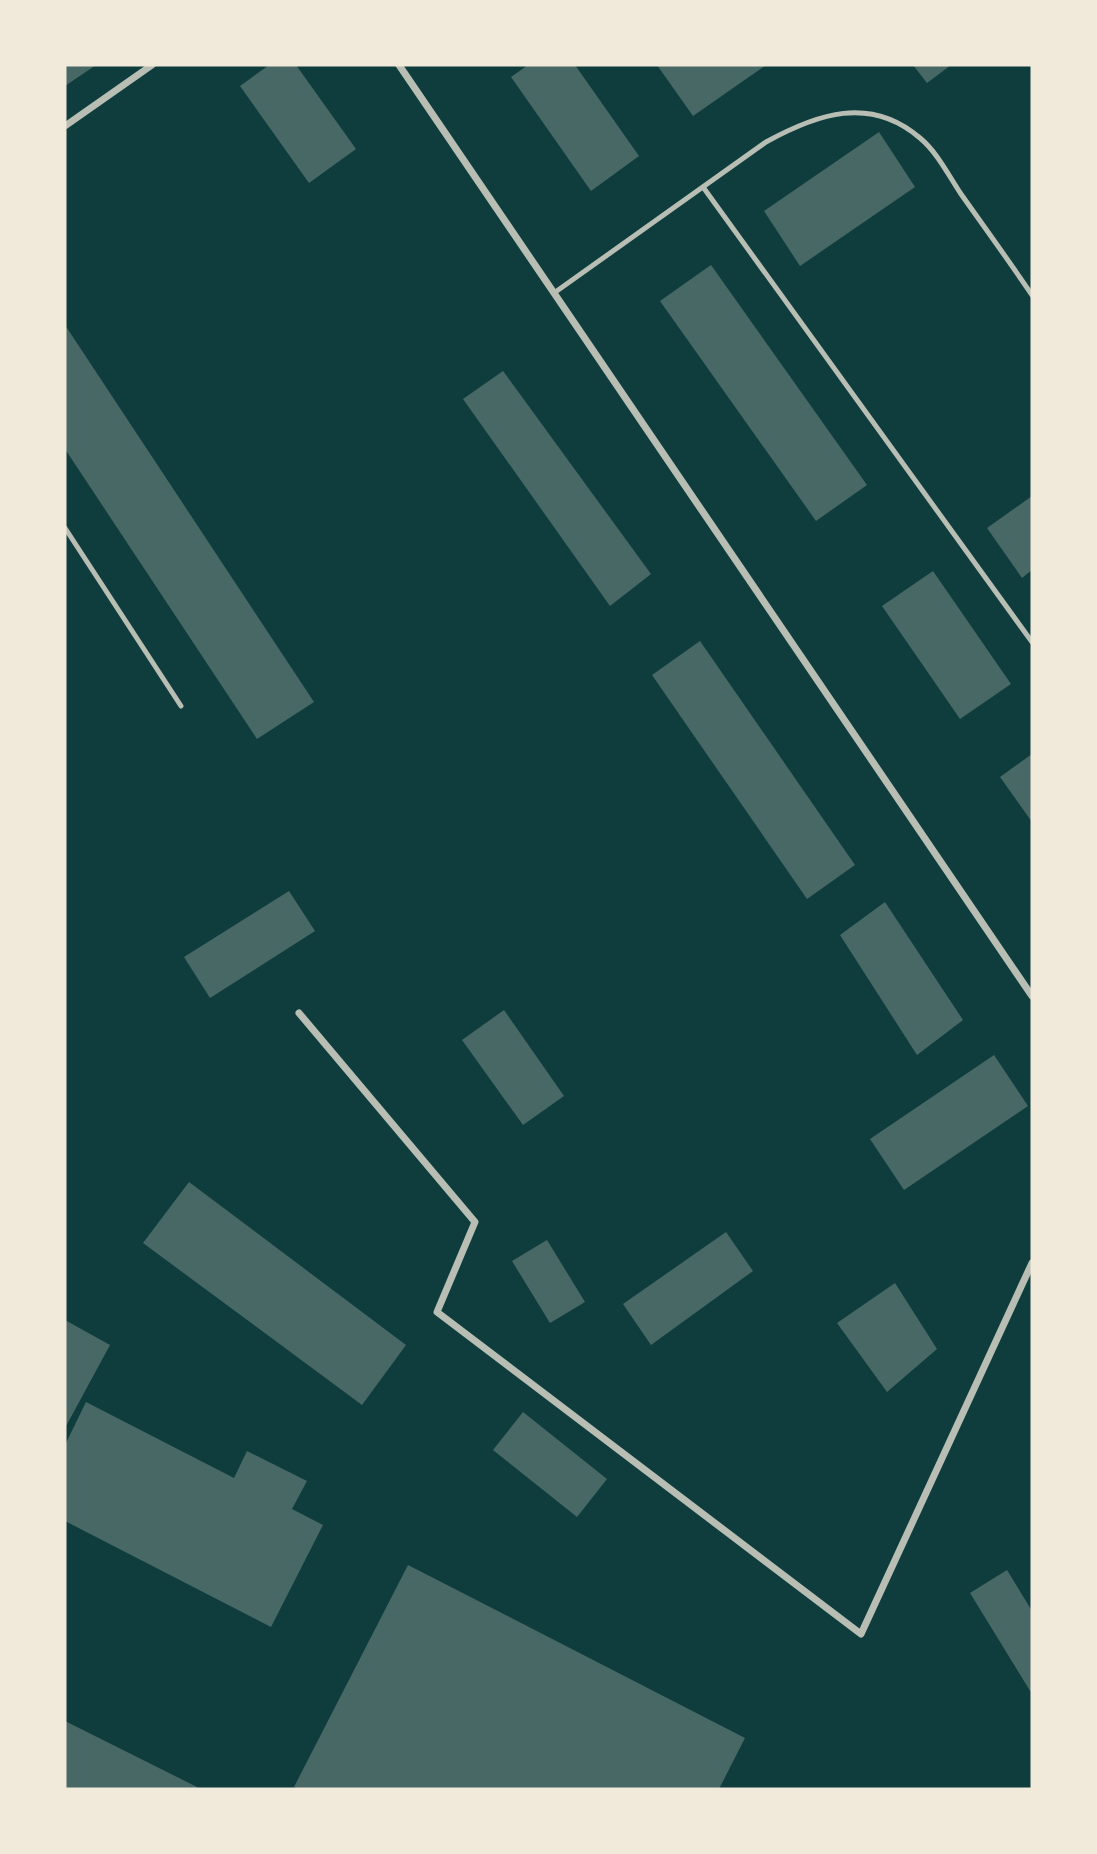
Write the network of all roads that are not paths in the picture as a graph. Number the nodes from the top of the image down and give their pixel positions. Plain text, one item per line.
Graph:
1 (152, 65) edge
2 (399, 65) edge
3 (65, 126) edge
4 (703, 187) junction
5 (554, 293) junction
6 (1032, 295) edge
7 (65, 528) edge
8 (1032, 642) edge
9 (181, 706) dead end
10 (1032, 996) edge
11 (299, 1013) dead end
12 (1032, 1263) edge

1 - 3 street
2 - 5 street
4 - 5 lane
4 - 6 lane
4 - 8 lane
5 - 10 street
7 - 9 lane
11 - 12 street

